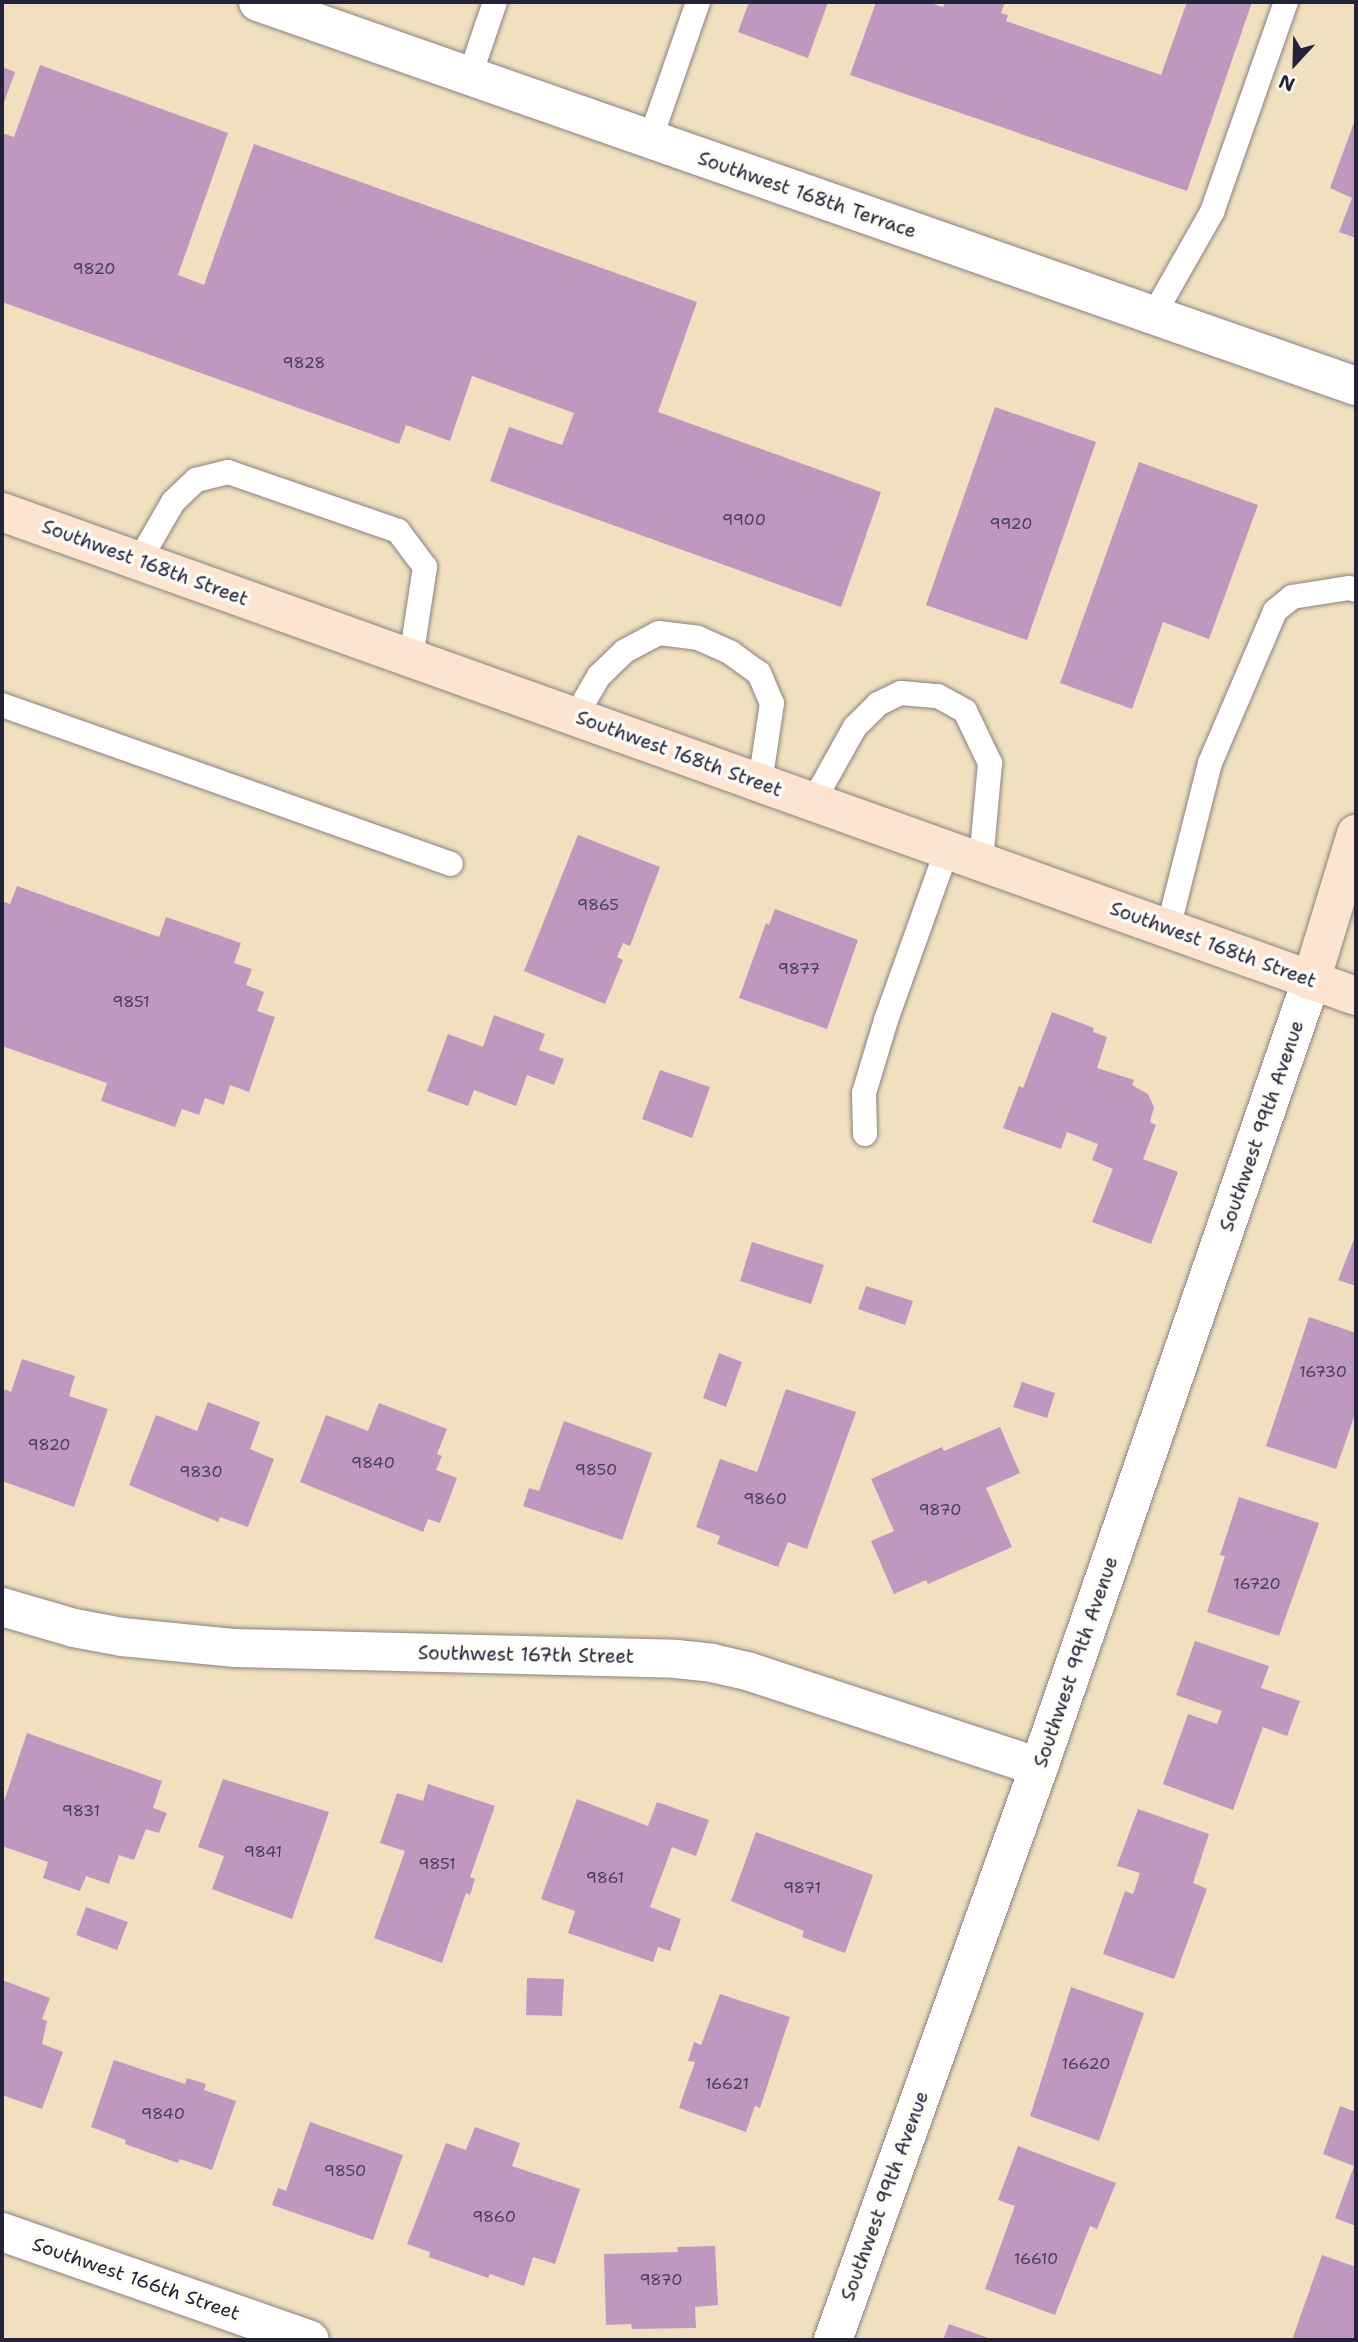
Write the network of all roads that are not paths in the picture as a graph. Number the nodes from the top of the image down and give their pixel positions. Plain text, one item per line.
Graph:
1 (258, 2) edge
2 (495, 2) edge
3 (698, 2) edge
4 (1286, 2) edge
5 (469, 78) junction
6 (650, 140) junction
7 (1153, 316) junction
8 (1356, 386) edge
9 (2, 512) edge
10 (139, 561) junction
11 (1356, 590) edge
12 (411, 658) junction
13 (2, 705) edge
14 (575, 717) junction
15 (760, 783) junction
16 (813, 803) junction
17 (1356, 834) edge
18 (964, 856) junction
19 (451, 864) dead end
20 (1168, 929) junction
21 (1311, 981) junction
22 (1356, 996) edge
23 (866, 1134) dead end
24 (2, 1607) edge
25 (1039, 1767) junction
26 (2, 2232) edge
27 (310, 2340) edge
28 (833, 2340) edge

1 - 5 street, Southwest 168th Terrace
2 - 5 lane
3 - 6 lane
4 - 7 lane
5 - 6 street, Southwest 168th Terrace
6 - 7 street, Southwest 168th Terrace
7 - 8 street, Southwest 168th Terrace
9 - 10 street, Southwest 168th Street
10 - 12 street, Southwest 168th Street
10 - 12 lane
11 - 20 lane
12 - 14 street, Southwest 168th Street
13 - 19 lane
14 - 15 street, Southwest 168th Street
14 - 15 lane
15 - 16 street, Southwest 168th Street
16 - 18 street, Southwest 168th Street
16 - 18 lane
17 - 21 street
18 - 20 street, Southwest 168th Street
18 - 23 lane
20 - 21 street, Southwest 168th Street
21 - 22 street, Southwest 168th Street
21 - 25 street, Southwest 99th Avenue
24 - 25 street, Southwest 167th Street
25 - 28 street, Southwest 99th Avenue
26 - 27 street, Southwest 166th Street

